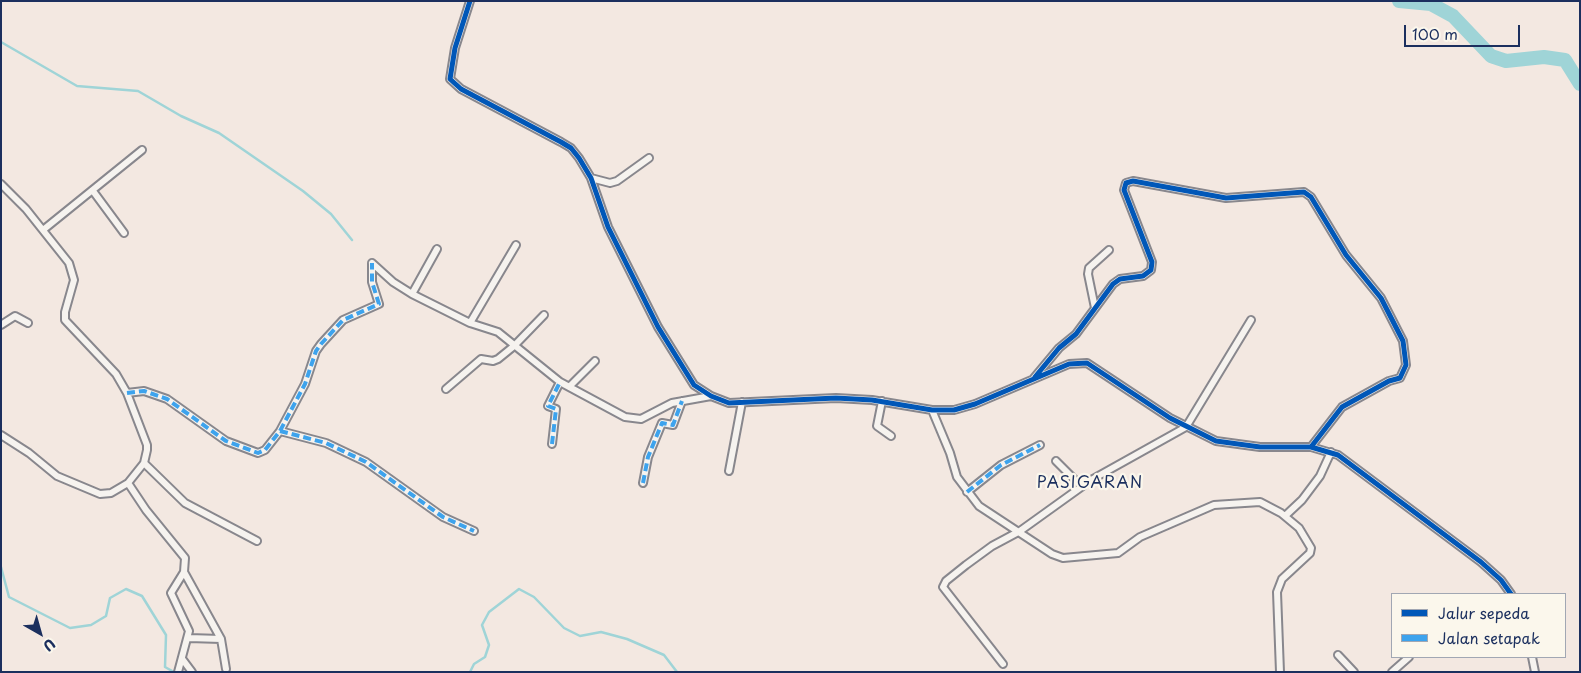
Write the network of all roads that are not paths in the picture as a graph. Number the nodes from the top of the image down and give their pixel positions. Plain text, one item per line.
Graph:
1 (470, 1) edge
2 (142, 150) dead end
3 (649, 158) dead end
4 (591, 178) junction
5 (1, 184) edge
6 (93, 190) junction
7 (42, 230) junction
8 (124, 233) dead end
9 (516, 245) dead end
10 (437, 249) dead end
11 (1108, 250) dead end
12 (412, 294) junction
13 (1095, 308) junction
14 (544, 315) dead end
15 (1251, 320) dead end
16 (28, 323) dead end
17 (470, 323) junction
18 (1, 325) edge
19 (514, 346) junction
20 (595, 361) dead end
21 (1033, 379) junction
22 (560, 382) junction
23 (569, 387) junction
24 (446, 390) dead end
25 (127, 392) junction
26 (710, 396) junction
27 (682, 401) junction
28 (882, 401) junction
29 (742, 402) junction
30 (932, 410) junction
31 (1186, 427) junction
32 (280, 431) junction
33 (1, 435) edge
34 (890, 436) dead end
35 (552, 444) dead end
36 (1040, 445) dead end
37 (1311, 447) junction
38 (1331, 452) junction
39 (1056, 461) dead end
40 (144, 463) junction
41 (729, 471) dead end
42 (128, 482) junction
43 (642, 483) dead end
44 (1081, 486) junction
45 (968, 492) junction
46 (1285, 516) junction
47 (474, 531) dead end
48 (1020, 531) junction
49 (257, 541) dead end
50 (184, 572) junction
51 (1510, 593) edge
52 (189, 638) junction
53 (221, 639) junction
54 (1338, 655) dead end
55 (1408, 658) edge
56 (1532, 658) edge
57 (183, 660) junction
58 (1003, 664) dead end
59 (226, 669) dead end
60 (178, 671) edge
61 (192, 672) edge
62 (1280, 672) edge
63 (1354, 672) edge
64 (1392, 672) edge
65 (1535, 672) edge

1 - 4 street
2 - 6 street
3 - 4 street
4 - 26 street
5 - 7 street
6 - 7 street
6 - 8 street
7 - 25 street
9 - 17 street
10 - 12 street
11 - 13 street
12 - 17 street
12 - 32 street
13 - 21 street
13 - 37 street
14 - 19 street
15 - 31 street
16 - 18 street
17 - 19 street
19 - 22 street
19 - 24 street
20 - 23 street
21 - 30 street
21 - 31 street
22 - 23 street
22 - 35 street
23 - 27 street
25 - 32 street
25 - 40 street
26 - 27 street
26 - 29 street
27 - 43 street
28 - 29 street
28 - 30 street
28 - 34 street
29 - 41 street
30 - 45 street
31 - 37 street
31 - 44 street
32 - 47 street
33 - 42 street
36 - 45 street
37 - 38 street
38 - 46 street
38 - 51 street
39 - 44 street
40 - 42 street
40 - 49 street
42 - 50 street
44 - 48 street
45 - 48 street
46 - 48 street
46 - 62 street
48 - 58 street
50 - 52 street
50 - 53 street
52 - 53 street
52 - 57 street
53 - 59 street
54 - 63 street
55 - 64 street
56 - 65 street
57 - 60 street
57 - 61 street

